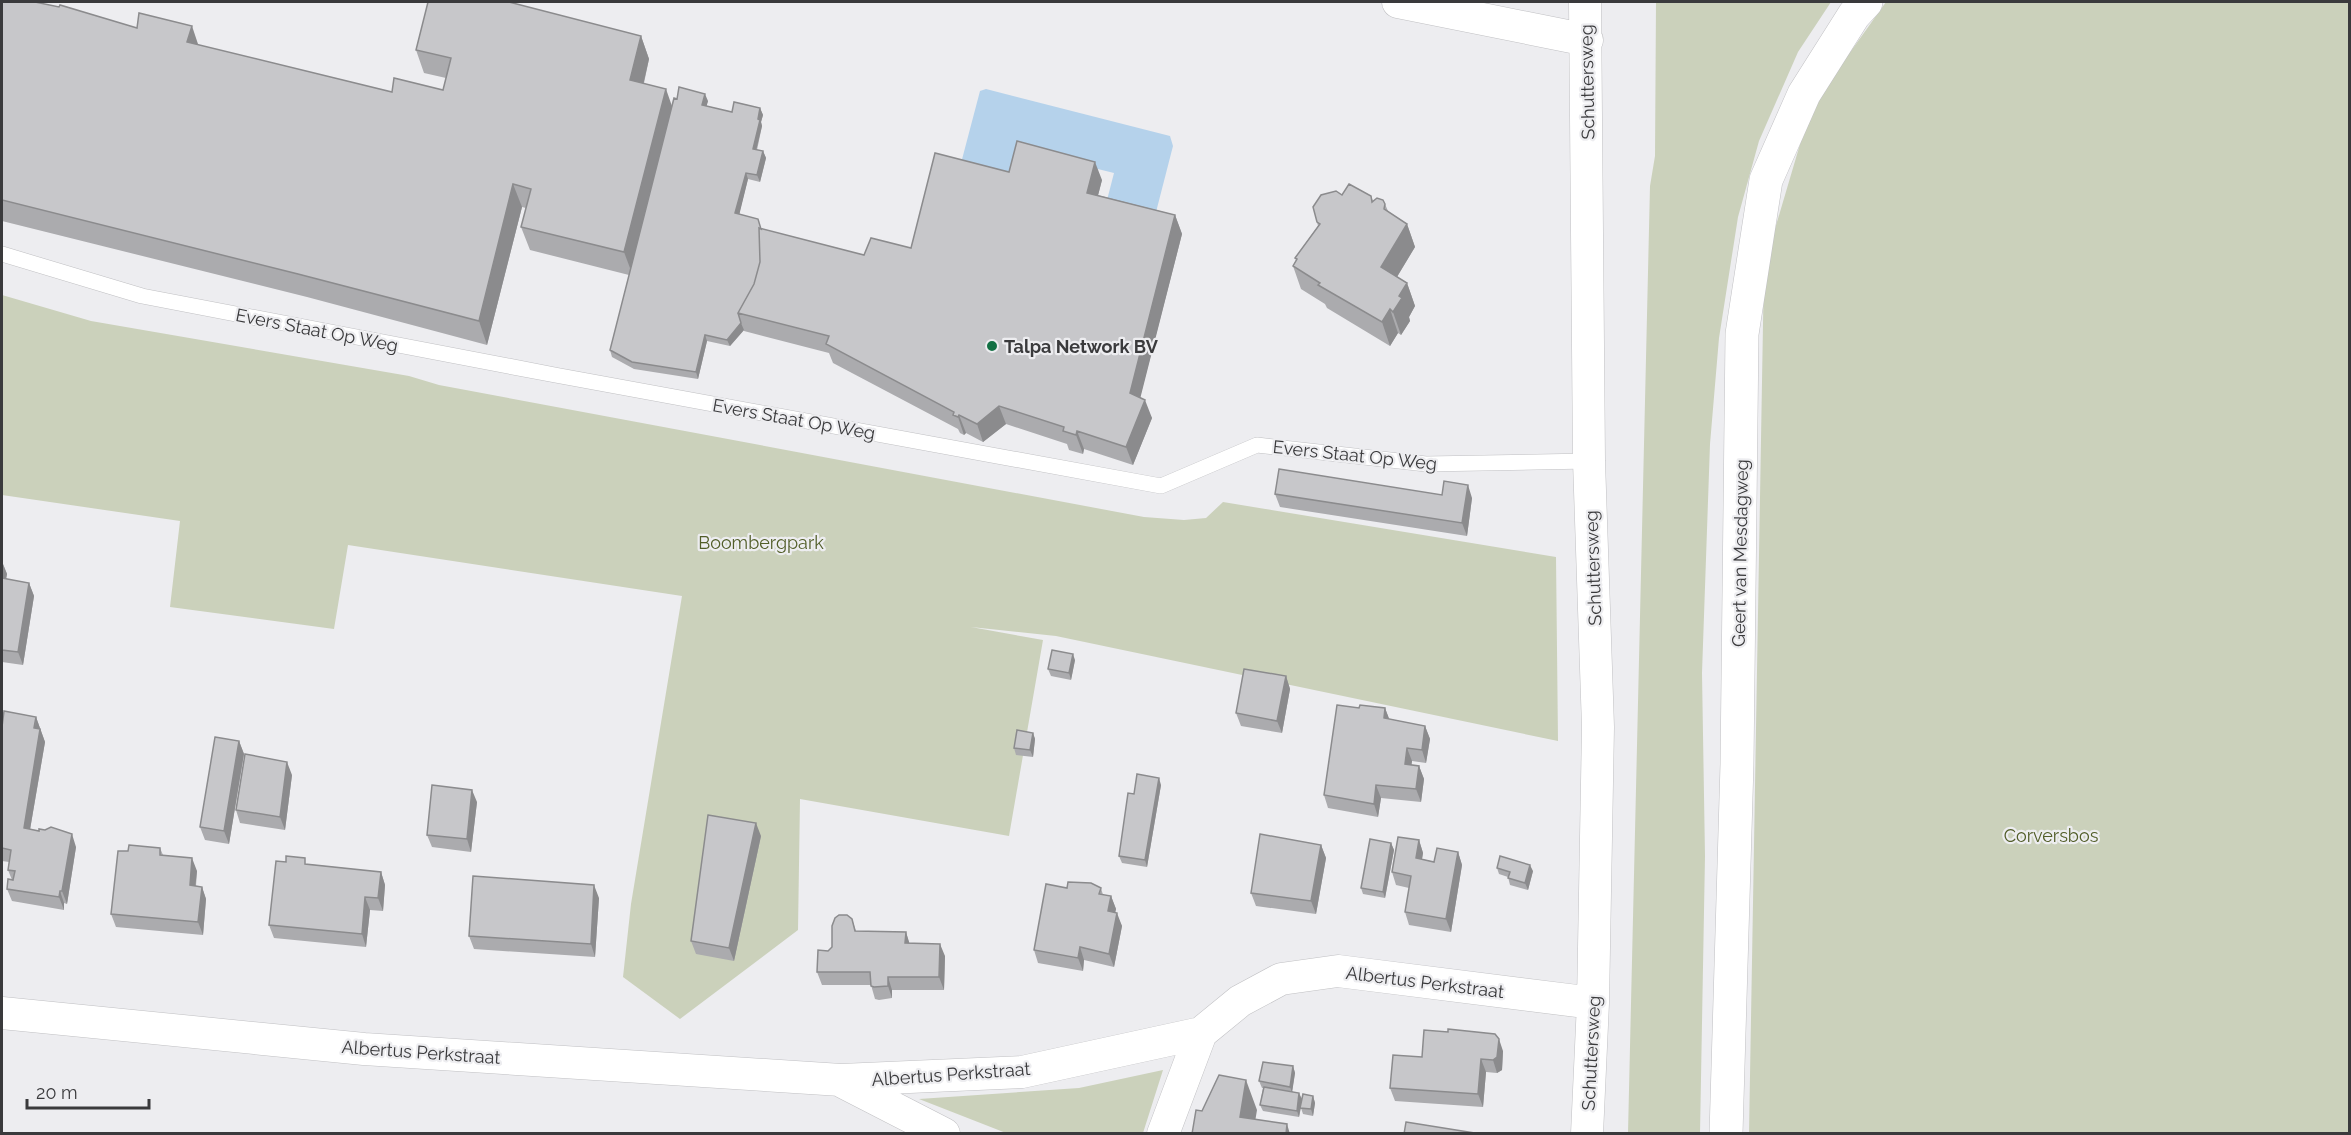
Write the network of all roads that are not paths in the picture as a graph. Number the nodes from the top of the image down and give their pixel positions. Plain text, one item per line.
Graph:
1 (1398, 2) edge
2 (1585, 2) edge
3 (1866, 2) edge
4 (1587, 40) junction
5 (2, 254) edge
6 (1589, 461) junction
7 (1593, 1003) junction
8 (2, 1013) edge
9 (1201, 1033) junction
10 (841, 1080) junction
11 (944, 1134) edge
12 (1163, 1134) edge
13 (1587, 1134) edge
14 (1726, 1134) edge

1 - 4 street
2 - 4 street, Schuttersweg
3 - 14 main road, Geert van Mesdagweg
4 - 6 street, Schuttersweg
5 - 6 lane, Evers Staat Op Weg
6 - 7 street, Schuttersweg
7 - 9 street, Albertus Perkstraat
7 - 13 street, Schuttersweg
8 - 10 street, Albertus Perkstraat
9 - 10 street, Albertus Perkstraat
9 - 12 street
10 - 11 street, Albertus Perkstraat

